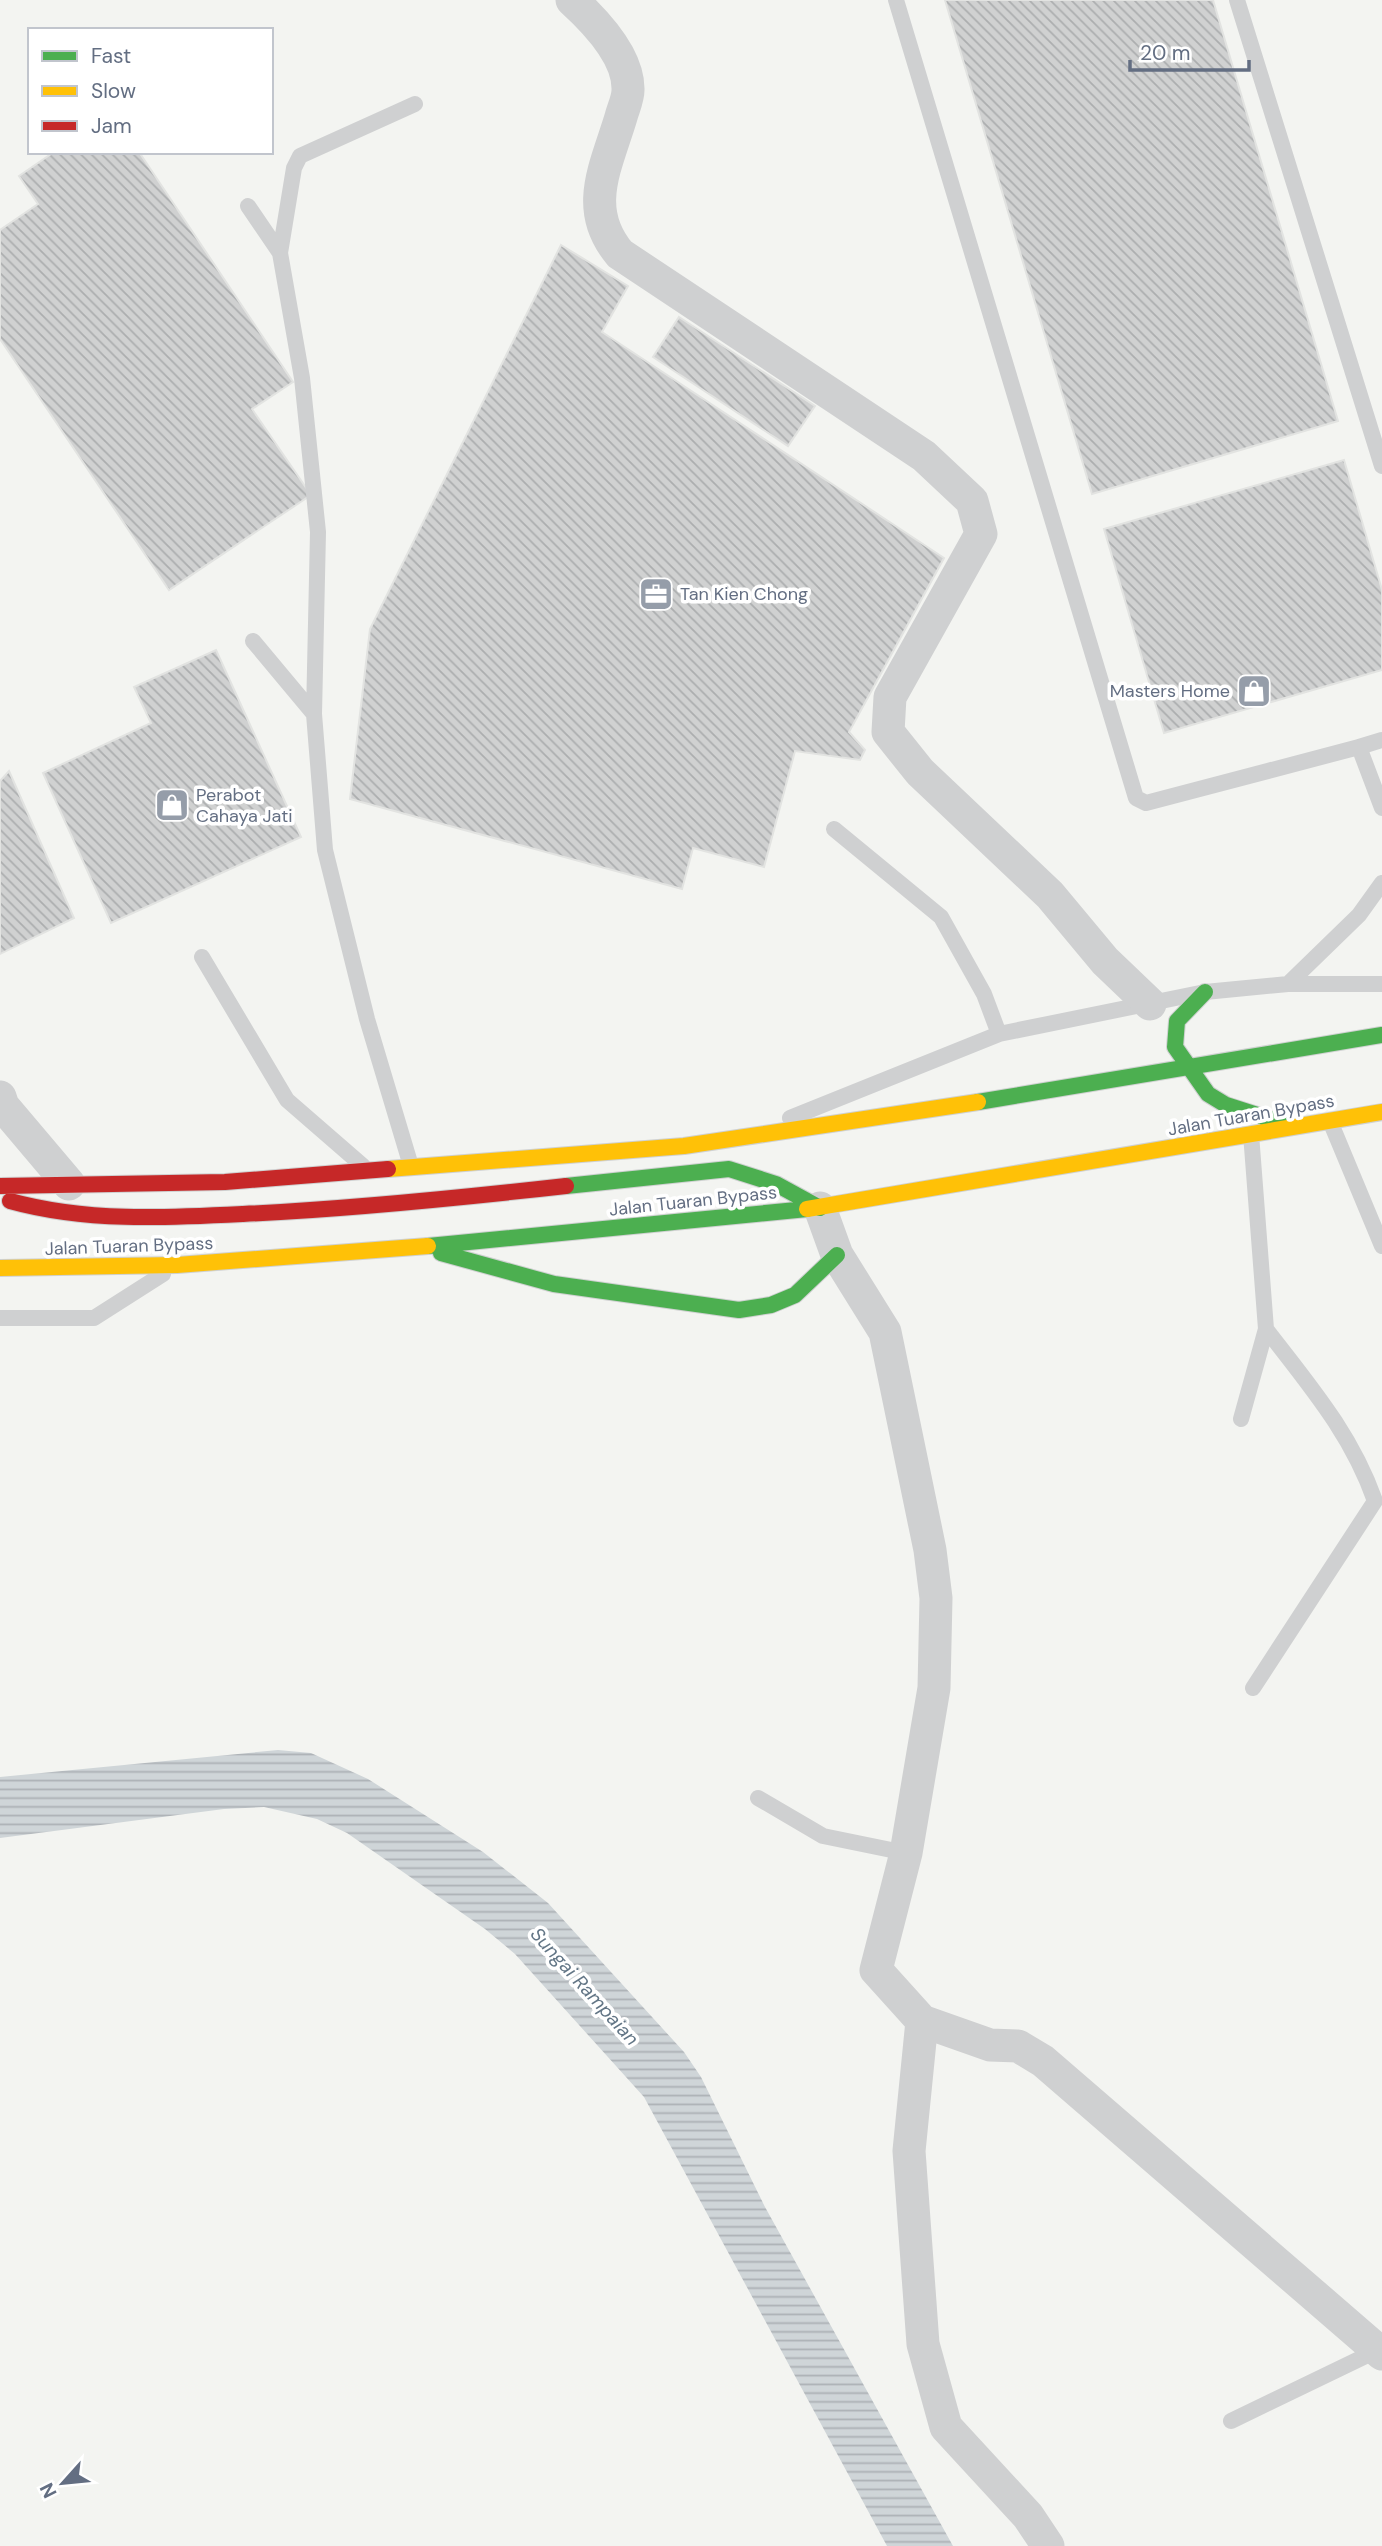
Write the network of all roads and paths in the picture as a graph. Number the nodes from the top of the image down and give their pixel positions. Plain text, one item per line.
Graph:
1 (572, 0) edge
2 (896, 0) edge
3 (1237, 0) edge
4 (415, 104) dead end
5 (248, 205) dead end
6 (280, 253) junction
7 (1382, 466) edge
8 (253, 641) dead end
9 (314, 714) junction
10 (1382, 740) edge
11 (1359, 747) junction
12 (1382, 808) edge
13 (834, 829) dead end
14 (1382, 883) edge
15 (202, 957) dead end
16 (1288, 984) junction
17 (1382, 984) edge
18 (1205, 992) junction
19 (1150, 1004) junction
20 (999, 1034) junction
21 (1382, 1035) edge
22 (1186, 1067) junction
23 (0, 1097) edge
24 (1382, 1112) edge
25 (1330, 1121) junction
26 (1295, 1126) junction
27 (1251, 1134) junction
28 (757, 1137) junction
29 (412, 1169) junction
30 (369, 1172) junction
31 (69, 1184) junction
32 (0, 1185) edge
33 (0, 1198) edge
34 (820, 1209) junction
35 (1382, 1245) edge
36 (422, 1247) junction
37 (837, 1255) junction
38 (177, 1265) junction
39 (0, 1268) edge
40 (0, 1318) edge
41 (1266, 1329) junction
42 (1241, 1419) dead end
43 (1254, 1688) dead end
44 (758, 1798) dead end
45 (906, 1853) junction
46 (922, 2021) junction
47 (1380, 2352) edge
48 (1231, 2421) dead end
49 (1048, 2546) edge

1 - 19 street
2 - 11 lane
3 - 7 lane
4 - 6 lane
5 - 6 lane
6 - 9 lane
8 - 9 lane
9 - 29 lane
10 - 11 lane
11 - 12 lane
13 - 20 lane
14 - 16 lane
15 - 30 lane
16 - 17 lane
16 - 18 lane
18 - 19 lane
18 - 22 highway
19 - 20 lane
20 - 28 lane
21 - 22 highway
22 - 26 highway
22 - 28 highway
23 - 31 street
24 - 25 highway, Jalan Tuaran Bypass
25 - 26 highway, Jalan Tuaran Bypass
25 - 35 lane
26 - 27 highway, Jalan Tuaran Bypass
27 - 34 highway, Jalan Tuaran Bypass
27 - 41 lane
28 - 29 highway
29 - 30 highway
30 - 31 highway
31 - 32 highway
33 - 34 highway
34 - 36 highway, Jalan Tuaran Bypass
34 - 37 street
36 - 37 highway
36 - 38 highway, Jalan Tuaran Bypass
37 - 45 street
38 - 39 highway, Jalan Tuaran Bypass
38 - 40 lane
41 - 42 lane
41 - 43 lane
44 - 45 lane
45 - 46 street
46 - 47 street
46 - 49 street
47 - 48 lane

